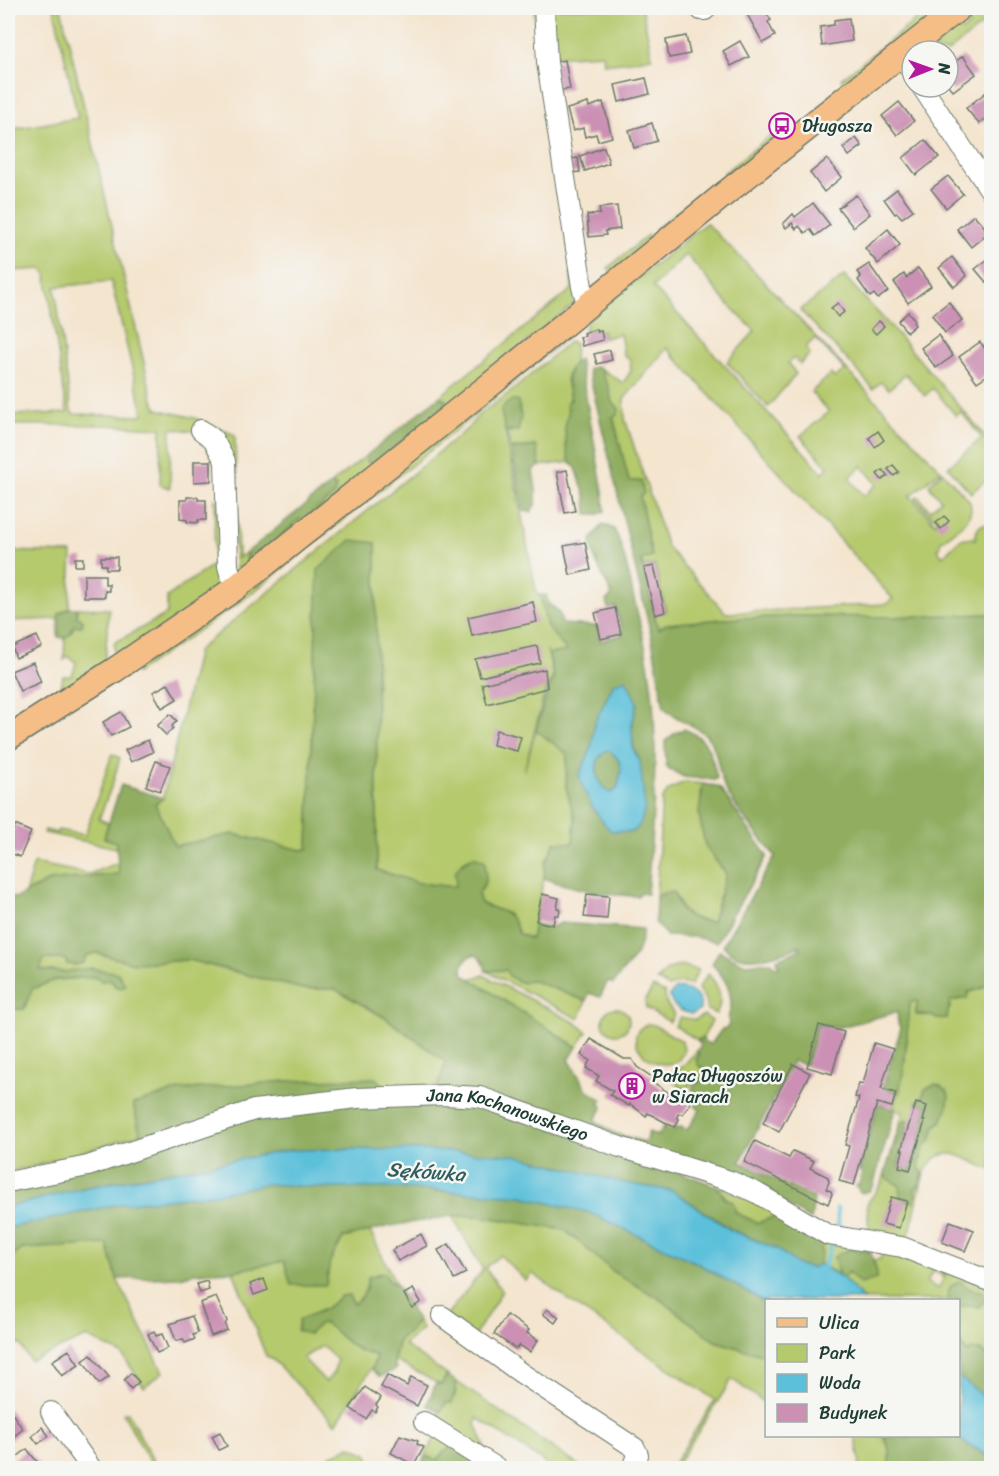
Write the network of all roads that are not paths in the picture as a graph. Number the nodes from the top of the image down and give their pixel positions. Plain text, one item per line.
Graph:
1 (544, 8) edge
2 (959, 8) edge
3 (930, 39) edge
4 (900, 68) edge
5 (930, 99) edge
6 (992, 194) edge
7 (588, 306) junction
8 (201, 430) dead end
9 (234, 590) junction
10 (8, 738) edge
11 (8, 1182) edge
12 (992, 1282) edge
13 (442, 1316) dead end
14 (51, 1412) dead end
15 (424, 1422) dead end
16 (91, 1468) edge
17 (497, 1468) edge
18 (633, 1468) edge

1 - 7 street
2 - 3 main road
4 - 7 main road
5 - 6 street
7 - 9 main road
8 - 9 street
9 - 10 main road
11 - 12 street, Jana Kochanowskiego
13 - 18 street
14 - 16 street
15 - 17 street

